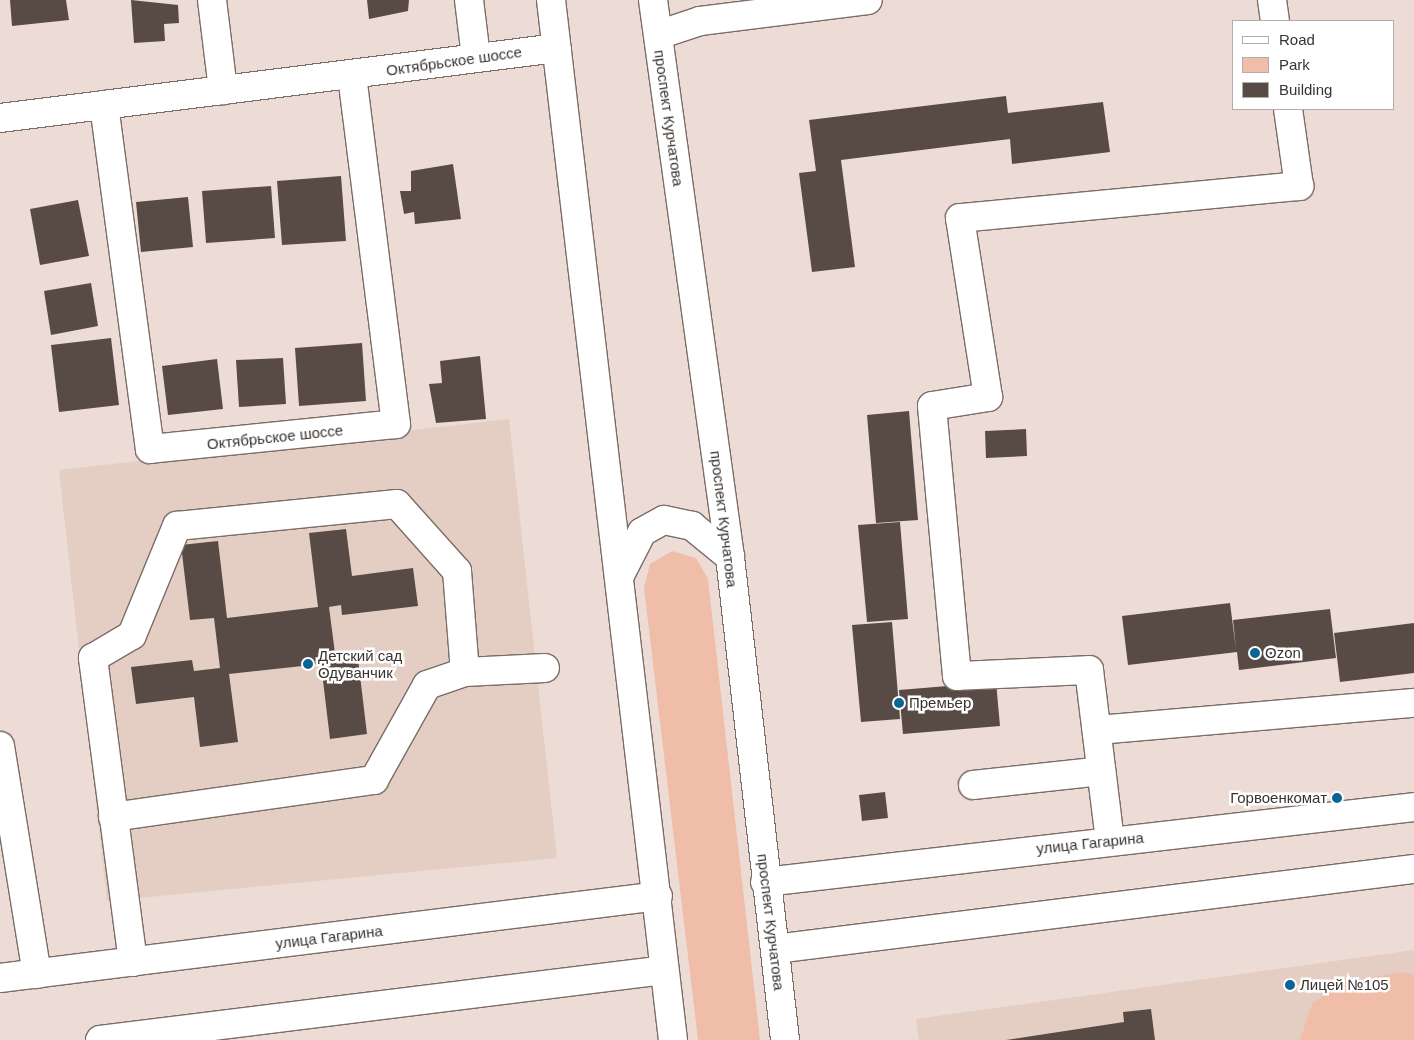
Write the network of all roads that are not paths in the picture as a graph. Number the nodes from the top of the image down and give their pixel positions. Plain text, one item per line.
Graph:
1 (212, 0) edge
2 (469, 0) edge
3 (551, 0) edge
4 (653, 0) edge
5 (868, 0) edge
6 (1272, 0) edge
7 (751, 7) edge
8 (1275, 20) edge
9 (658, 35) junction
10 (557, 48) junction
11 (476, 58) junction
12 (352, 76) junction
13 (223, 90) junction
14 (104, 105) junction
15 (1288, 110) edge
16 (0, 118) edge
17 (730, 557) junction
18 (620, 576) junction
19 (545, 668) dead end
20 (465, 672) junction
21 (1414, 703) edge
22 (1096, 730) junction
23 (0, 746) edge
24 (1101, 771) junction
25 (973, 785) dead end
26 (1414, 807) edge
27 (113, 817) junction
28 (1110, 841) junction
29 (1414, 870) edge
30 (766, 882) junction
31 (658, 896) junction
32 (774, 950) junction
33 (133, 962) junction
34 (664, 970) junction
35 (37, 974) junction
36 (0, 978) edge
37 (164, 1036) edge
38 (100, 1040) edge
39 (673, 1040) edge
40 (785, 1040) edge

1 - 13 street
2 - 11 street
3 - 10 street
4 - 9 street, проспект Курчатова
5 - 7 street
6 - 8 street
7 - 9 street
9 - 17 street, проспект Курчатова
10 - 11 street, Октябрьское шоссе
10 - 18 street
11 - 12 street, Октябрьское шоссе
12 - 13 street, Октябрьское шоссе
12 - 14 street, Октябрьское шоссе
13 - 14 street, Октябрьское шоссе
14 - 16 street, Октябрьское шоссе
15 - 22 street
17 - 18 street
17 - 30 street, проспект Курчатова
18 - 31 street
19 - 20 street
20 - 27 street
20 - 27 street
21 - 22 street
22 - 24 street
23 - 35 street
24 - 25 street
24 - 28 street
26 - 28 street, улица Гагарина
27 - 33 street
28 - 30 street, улица Гагарина
29 - 32 street
30 - 32 street, проспект Курчатова
31 - 33 street, улица Гагарина
31 - 34 street
32 - 40 street, проспект Курчатова
33 - 35 street, улица Гагарина
34 - 37 street
34 - 39 street
35 - 36 street, улица Гагарина
37 - 38 street

